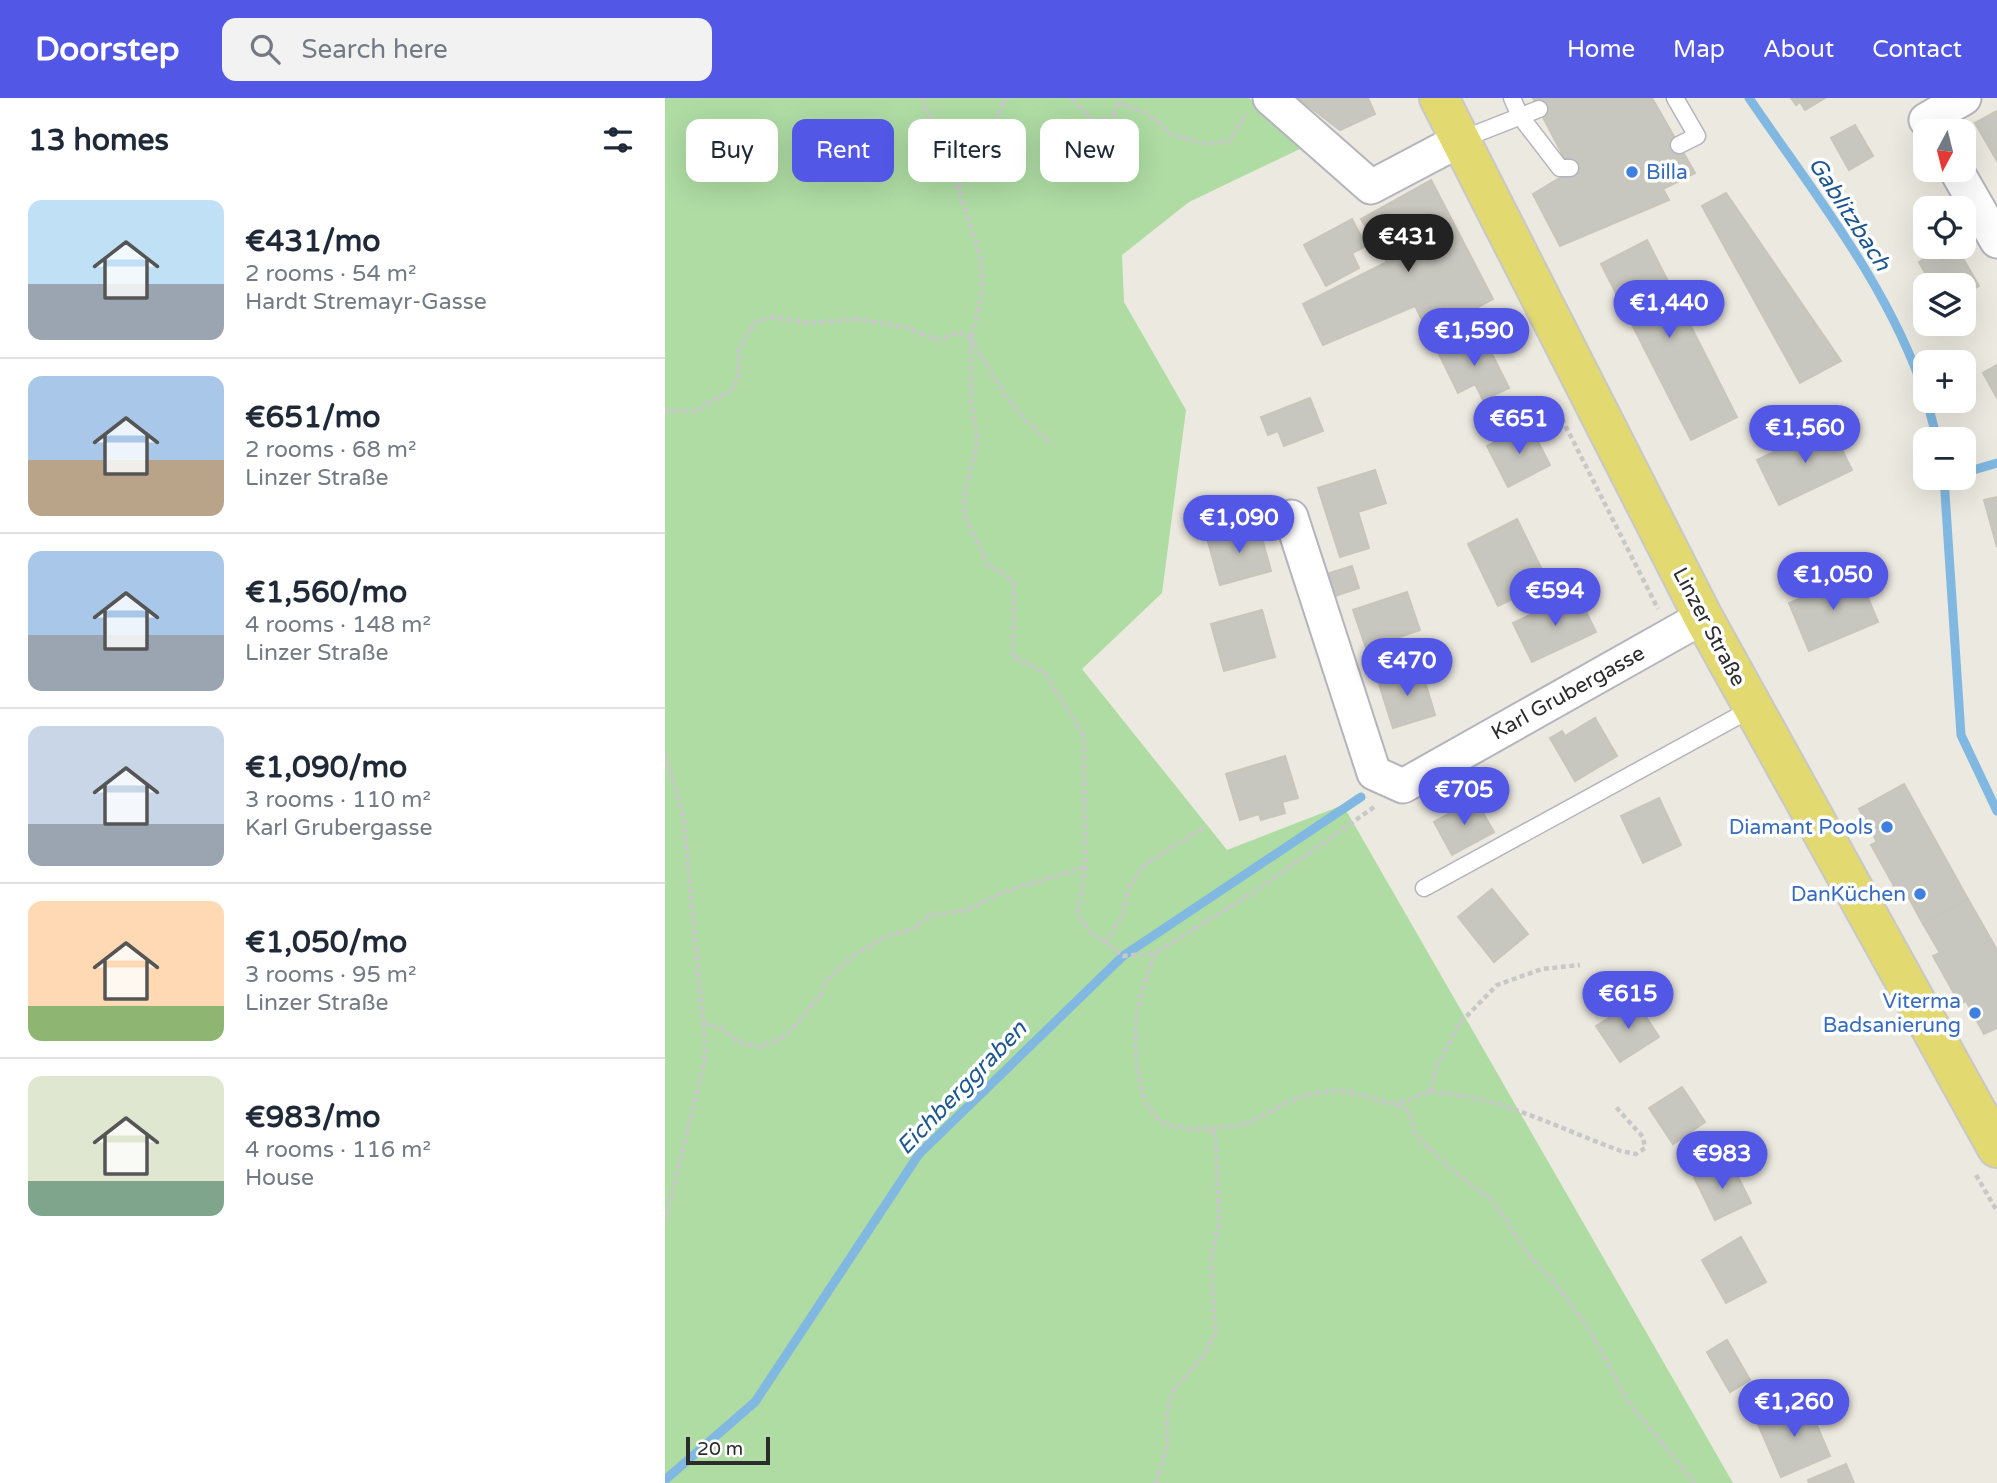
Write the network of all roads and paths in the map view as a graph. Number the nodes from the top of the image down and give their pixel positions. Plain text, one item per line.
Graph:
1 (922, 98) edge
2 (1009, 98) edge
3 (1072, 98) edge
4 (1439, 98) edge
5 (1512, 98) edge
6 (1675, 98) edge
7 (1964, 98) edge
8 (1260, 103) edge
9 (1539, 109) dead end
10 (1520, 116) junction
11 (1924, 116) edge
12 (1460, 140) junction
13 (1679, 145) dead end
14 (1570, 168) dead end
15 (1963, 182) edge
16 (959, 191) junction
17 (1997, 241) edge
18 (971, 339) junction
19 (665, 411) edge
20 (1052, 443) dead end
21 (1291, 517) dead end
22 (1703, 617) junction
23 (1753, 708) junction
24 (665, 754) edge
25 (1403, 786) junction
26 (1203, 828) dead end
27 (1085, 867) junction
28 (1424, 888) dead end
29 (1105, 943) junction
30 (1155, 953) junction
31 (1580, 965) dead end
32 (703, 1023) junction
33 (1430, 1092) junction
34 (1396, 1103) junction
35 (1615, 1106) dead end
36 (1209, 1128) junction
37 (1997, 1147) edge
38 (665, 1223) edge
39 (1156, 1483) edge
40 (1695, 1483) edge

1 - 16 path
2 - 16 path
3 - 8 path
4 - 12 main road, Linzer Straße
5 - 10 lane
6 - 13 lane
7 - 11 street
8 - 12 street
9 - 10 lane
10 - 12 lane
10 - 14 lane
12 - 22 main road, Linzer Straße
15 - 17 street
16 - 18 path
18 - 19 path
18 - 20 path
18 - 27 path
21 - 25 street
22 - 23 main road, Linzer Straße
22 - 25 street, Karl Grubergasse
23 - 28 lane
23 - 37 main road, Linzer Straße
24 - 32 path
25 - 30 path
26 - 29 path
27 - 29 path
27 - 32 path
29 - 30 path
30 - 36 path
31 - 33 path
32 - 38 path
33 - 34 path
33 - 35 path
34 - 36 path
34 - 40 path
36 - 39 path

